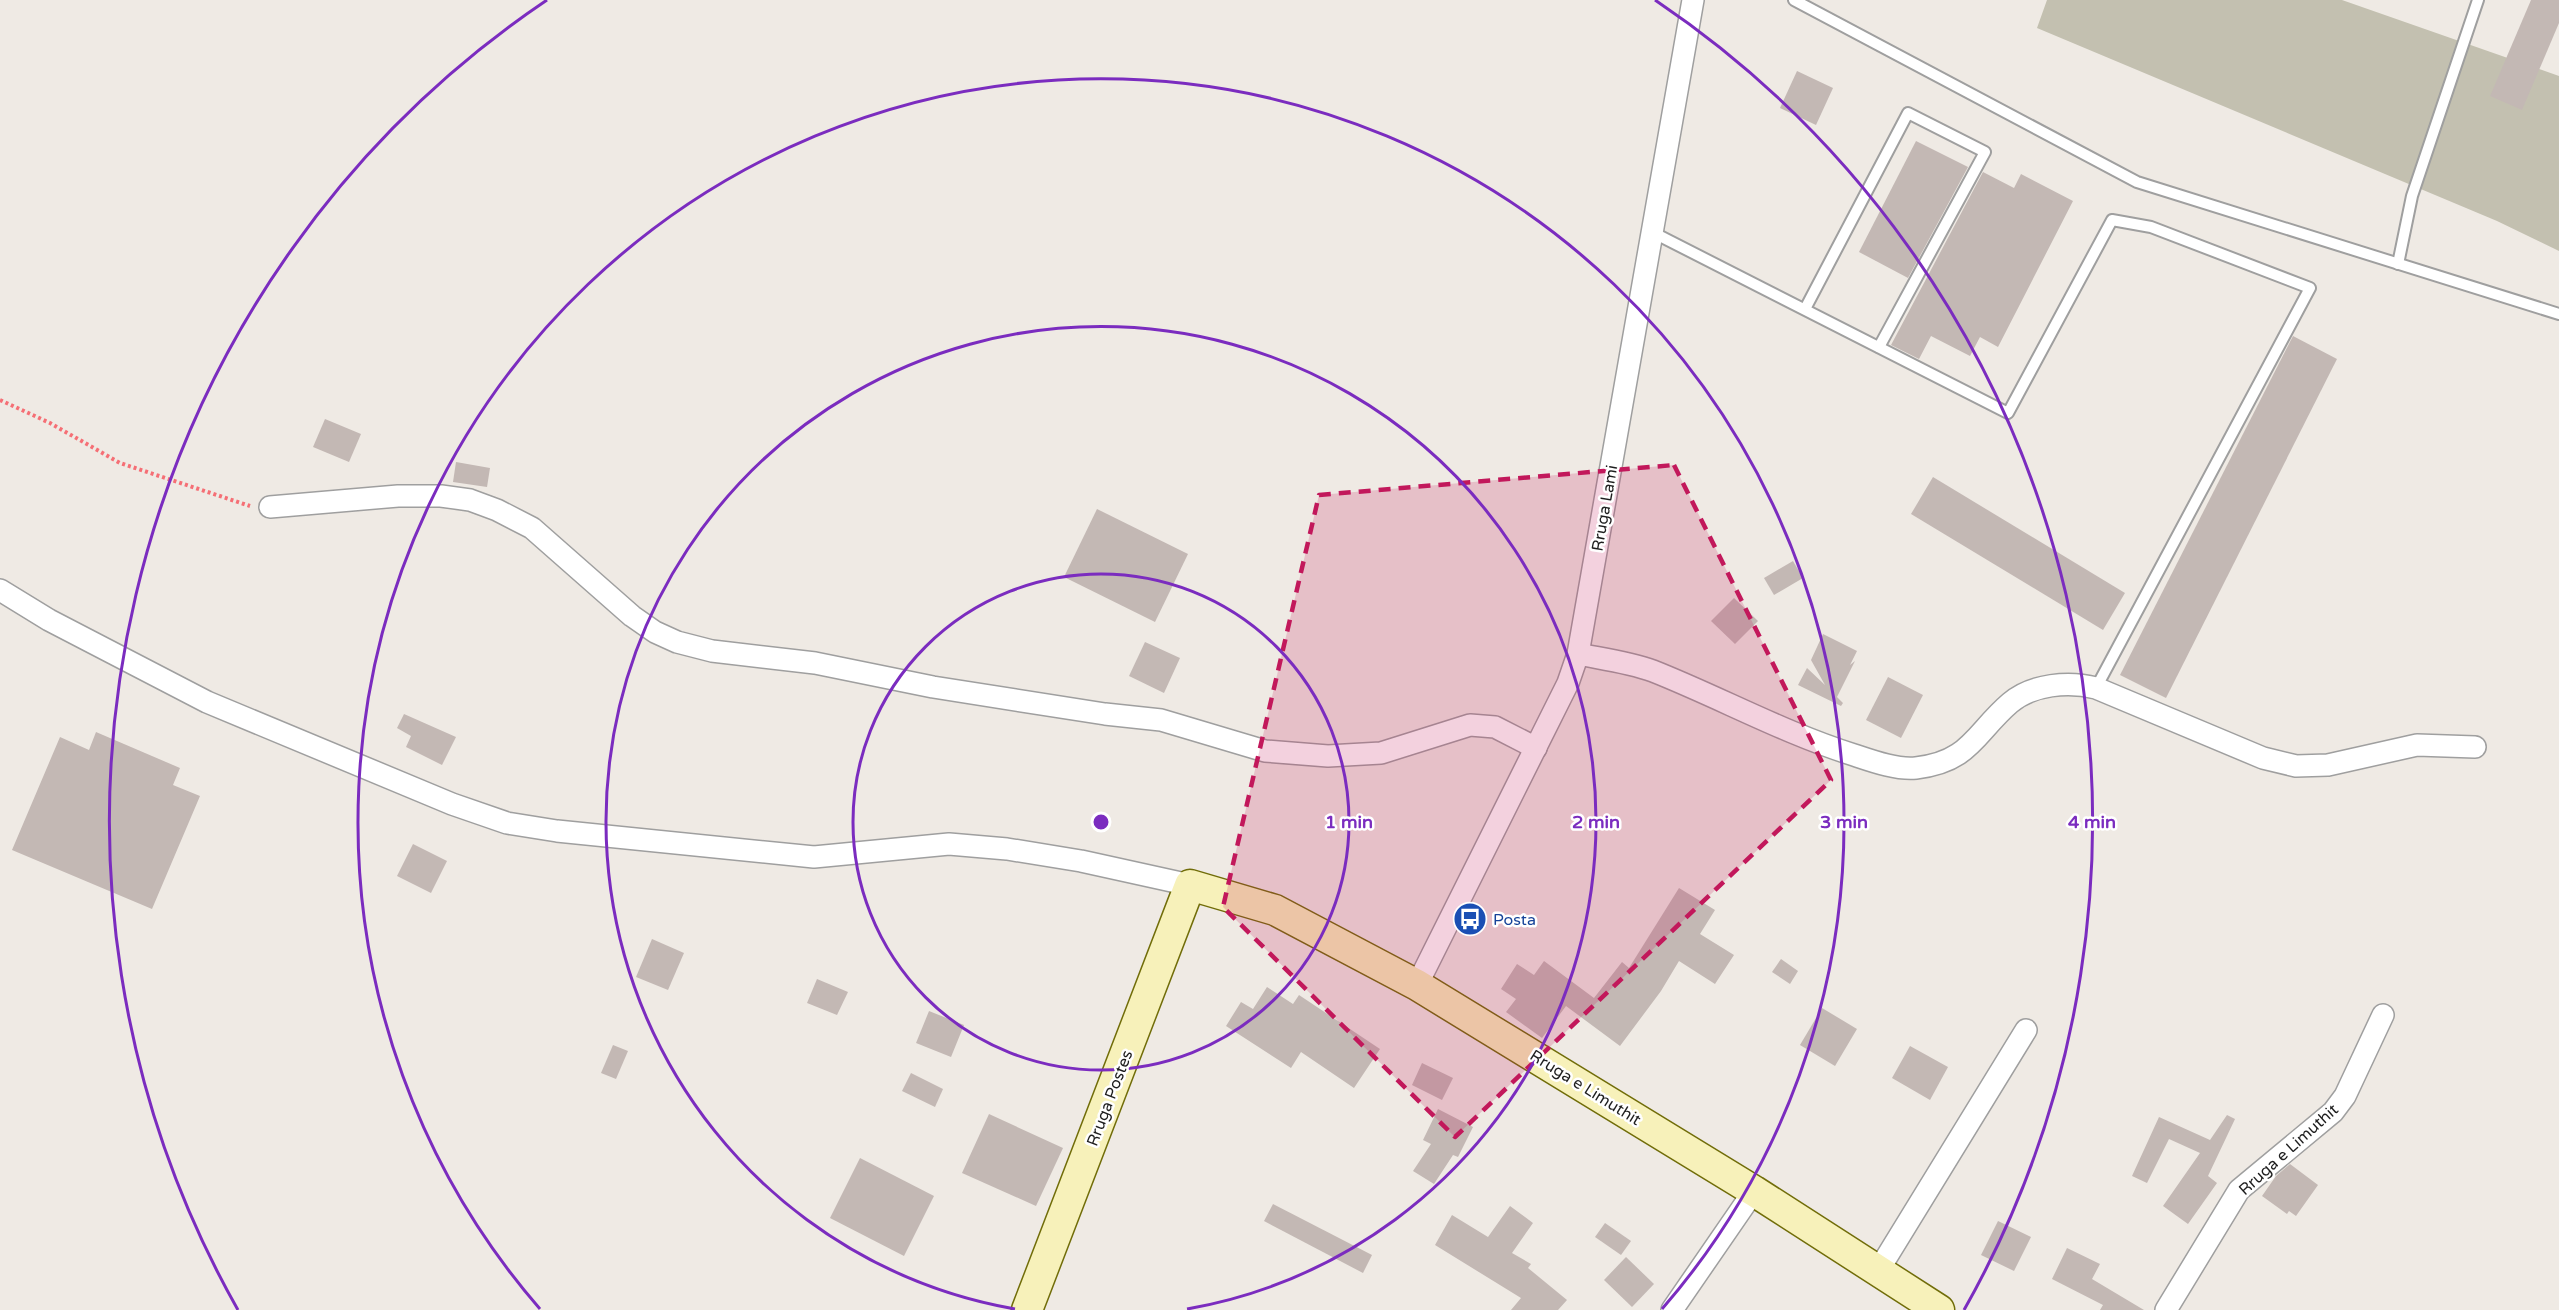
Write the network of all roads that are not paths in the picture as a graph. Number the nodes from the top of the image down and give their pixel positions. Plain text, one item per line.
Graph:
1 (1694, 0) edge
2 (1794, 0) edge
3 (2478, 0) edge
4 (1652, 232) junction
5 (2398, 264) junction
6 (1805, 309) junction
7 (2559, 314) edge
8 (1879, 347) junction
9 (270, 507) road end
10 (0, 590) edge
11 (1578, 654) junction
12 (2096, 687) junction
13 (2475, 747) dead end
14 (1536, 748) junction
15 (1190, 885) junction
16 (1417, 985) junction
17 (2383, 1015) dead end
18 (2026, 1030) dead end
19 (1754, 1191) junction
20 (1878, 1271) junction
21 (1027, 1310) edge
22 (1672, 1310) edge
23 (1939, 1310) edge
24 (2166, 1310) edge

1 - 4 street, Rruga Lami
2 - 5 lane
3 - 5 lane
4 - 6 lane
4 - 11 street, Rruga Lami
5 - 7 lane
6 - 8 lane
6 - 8 lane
8 - 12 lane
9 - 14 street
10 - 15 street
11 - 12 street
11 - 14 street, Rruga Lami
12 - 13 street
14 - 16 street, Rruga Lami
15 - 16 street, Rruga e Limuthit
15 - 21 street, Rruga Postes
16 - 19 street, Rruga e Limuthit
17 - 24 street, Rruga e Limuthit
18 - 20 street
19 - 20 street, Rruga e Limuthit
19 - 22 street
20 - 23 street, Rruga e Limuthit

